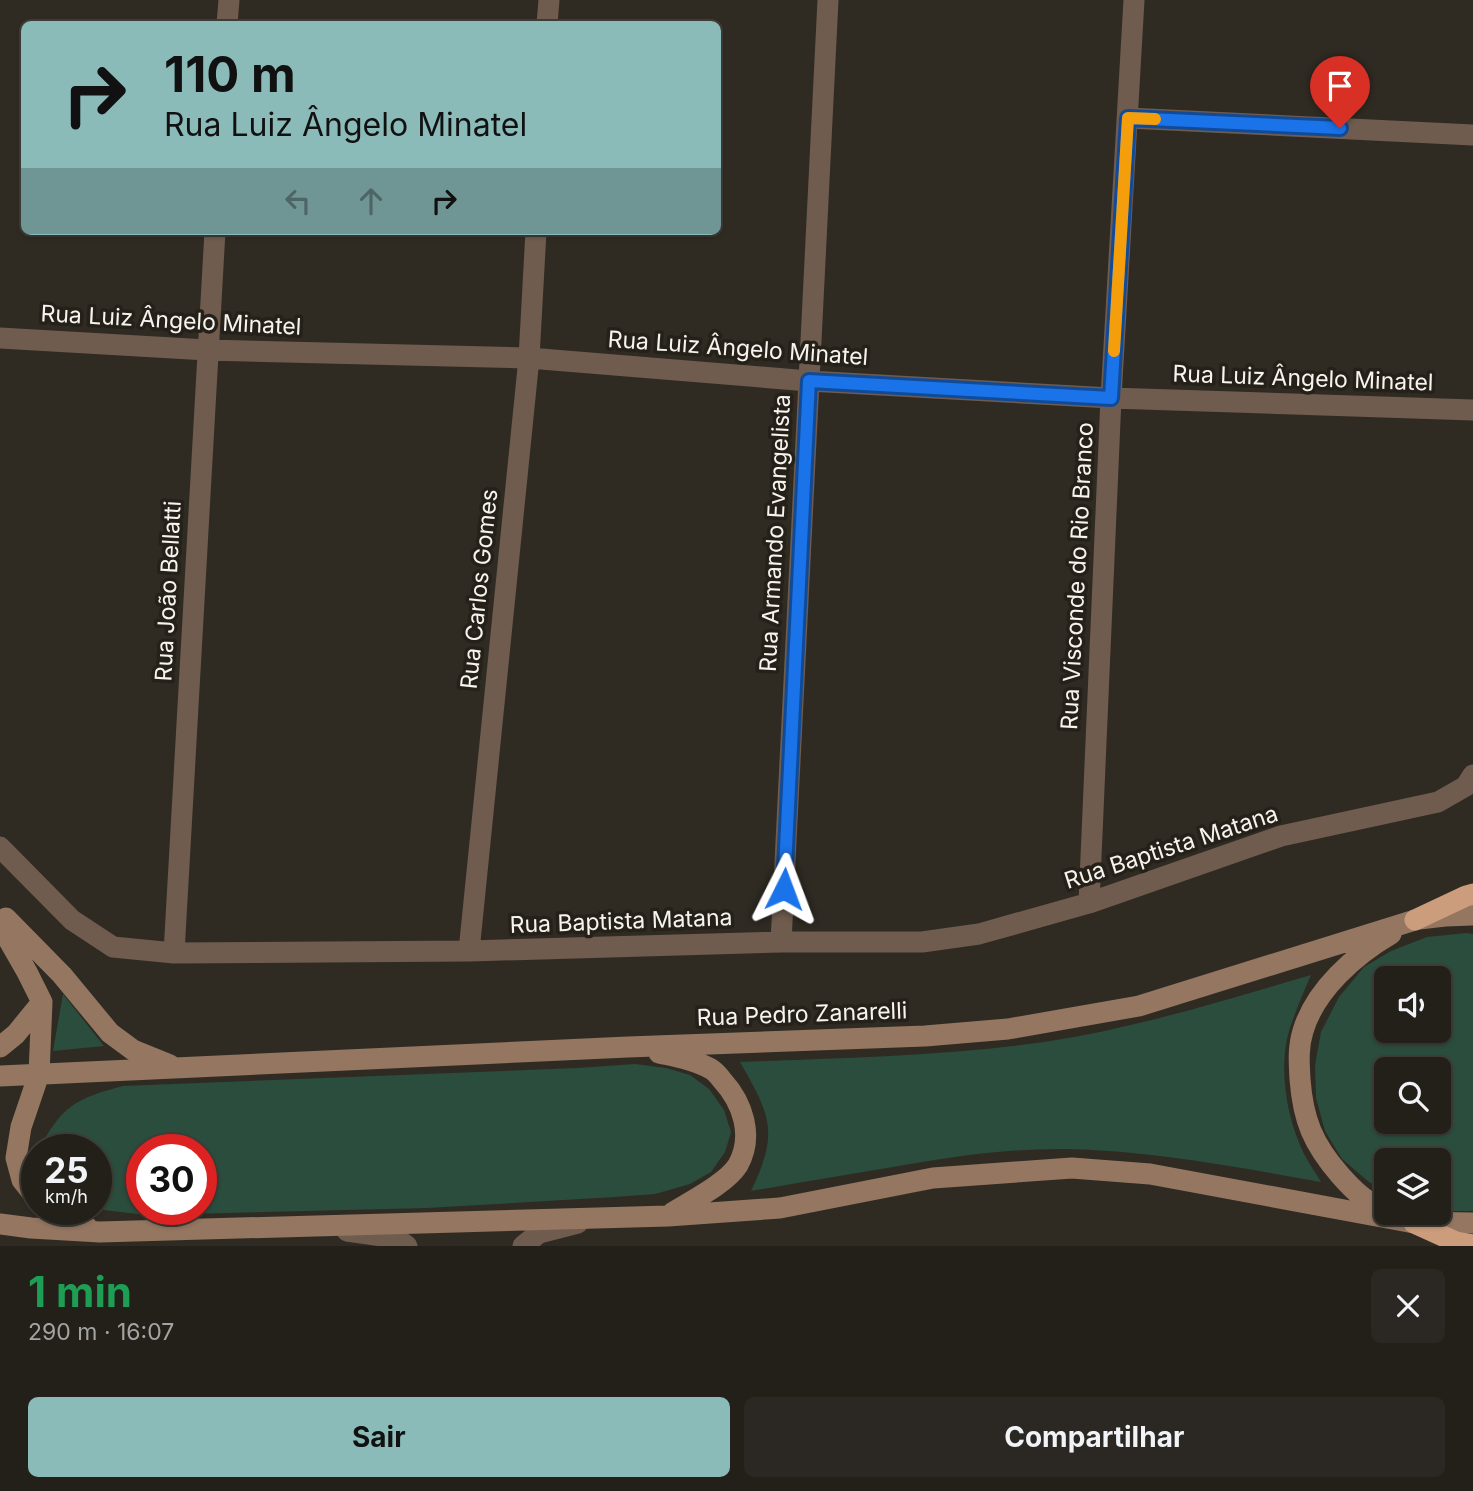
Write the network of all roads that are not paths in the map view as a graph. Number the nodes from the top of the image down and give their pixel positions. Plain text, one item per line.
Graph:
1 (229, 0) edge
2 (549, 0) edge
3 (828, 0) edge
4 (1133, 0) edge
5 (227, 21) edge
6 (547, 21) edge
7 (1128, 118) junction
8 (1473, 135) edge
9 (215, 235) edge
10 (536, 235) edge
11 (0, 338) edge
12 (207, 350) junction
13 (529, 358) junction
14 (809, 381) junction
15 (1111, 398) junction
16 (1473, 410) edge
17 (1469, 780) edge
18 (0, 847) edge
19 (1473, 894) edge
20 (1089, 904) junction
21 (0, 913) edge
22 (1473, 915) edge
23 (1415, 920) junction
24 (0, 925) edge
25 (781, 942) junction
26 (469, 951) junction
27 (174, 953) junction
28 (42, 1002) junction
29 (0, 1046) edge
30 (628, 1047) junction
31 (175, 1068) junction
32 (39, 1074) junction
33 (0, 1076) edge
34 (21, 1176) edge
35 (1374, 1204) edge
36 (668, 1216) junction
37 (1374, 1216) edge
38 (596, 1219) junction
39 (1451, 1223) edge
40 (1473, 1223) edge
41 (0, 1224) edge
42 (84, 1225) edge
43 (311, 1225) junction
44 (1418, 1225) edge
45 (100, 1232) junction
46 (1473, 1245) edge
47 (407, 1246) edge
48 (523, 1246) edge

1 - 5 street
2 - 6 street
3 - 14 street, Rua Armando Evangelista
4 - 7 street, Rua Visconde do Rio Branco
7 - 8 street
7 - 15 street, Rua Visconde do Rio Branco
9 - 12 street, Rua João Bellatti
10 - 13 street, Rua Carlos Gomes
11 - 12 street, Rua Luiz Ângelo Minatel
12 - 13 street, Rua Luiz Ângelo Minatel
12 - 27 street, Rua João Bellatti
13 - 14 street, Rua Luiz Ângelo Minatel
13 - 26 street, Rua Carlos Gomes
14 - 15 street, Rua Luiz Ângelo Minatel
14 - 25 street, Rua Armando Evangelista
15 - 16 street, Rua Luiz Ângelo Minatel
15 - 20 street, Rua Visconde do Rio Branco
17 - 20 street, Rua Baptista Matana
18 - 27 street, Rua Baptista Matana
19 - 23 highway
20 - 25 street, Rua Baptista Matana
21 - 31 street
22 - 23 street
23 - 30 street, Rua Pedro Zanarelli
23 - 35 street
24 - 28 street
25 - 26 street, Rua Baptista Matana
26 - 27 street, Rua Baptista Matana
28 - 29 street
28 - 32 street
30 - 31 street, Rua Pedro Zanarelli
30 - 36 street
31 - 32 street, Rua Pedro Zanarelli
32 - 33 street, Rua Pedro Zanarelli
32 - 34 street
36 - 37 street
36 - 38 street
38 - 43 street
38 - 48 street
39 - 40 street
41 - 45 street
42 - 45 street
43 - 45 street
43 - 47 street
44 - 46 highway

